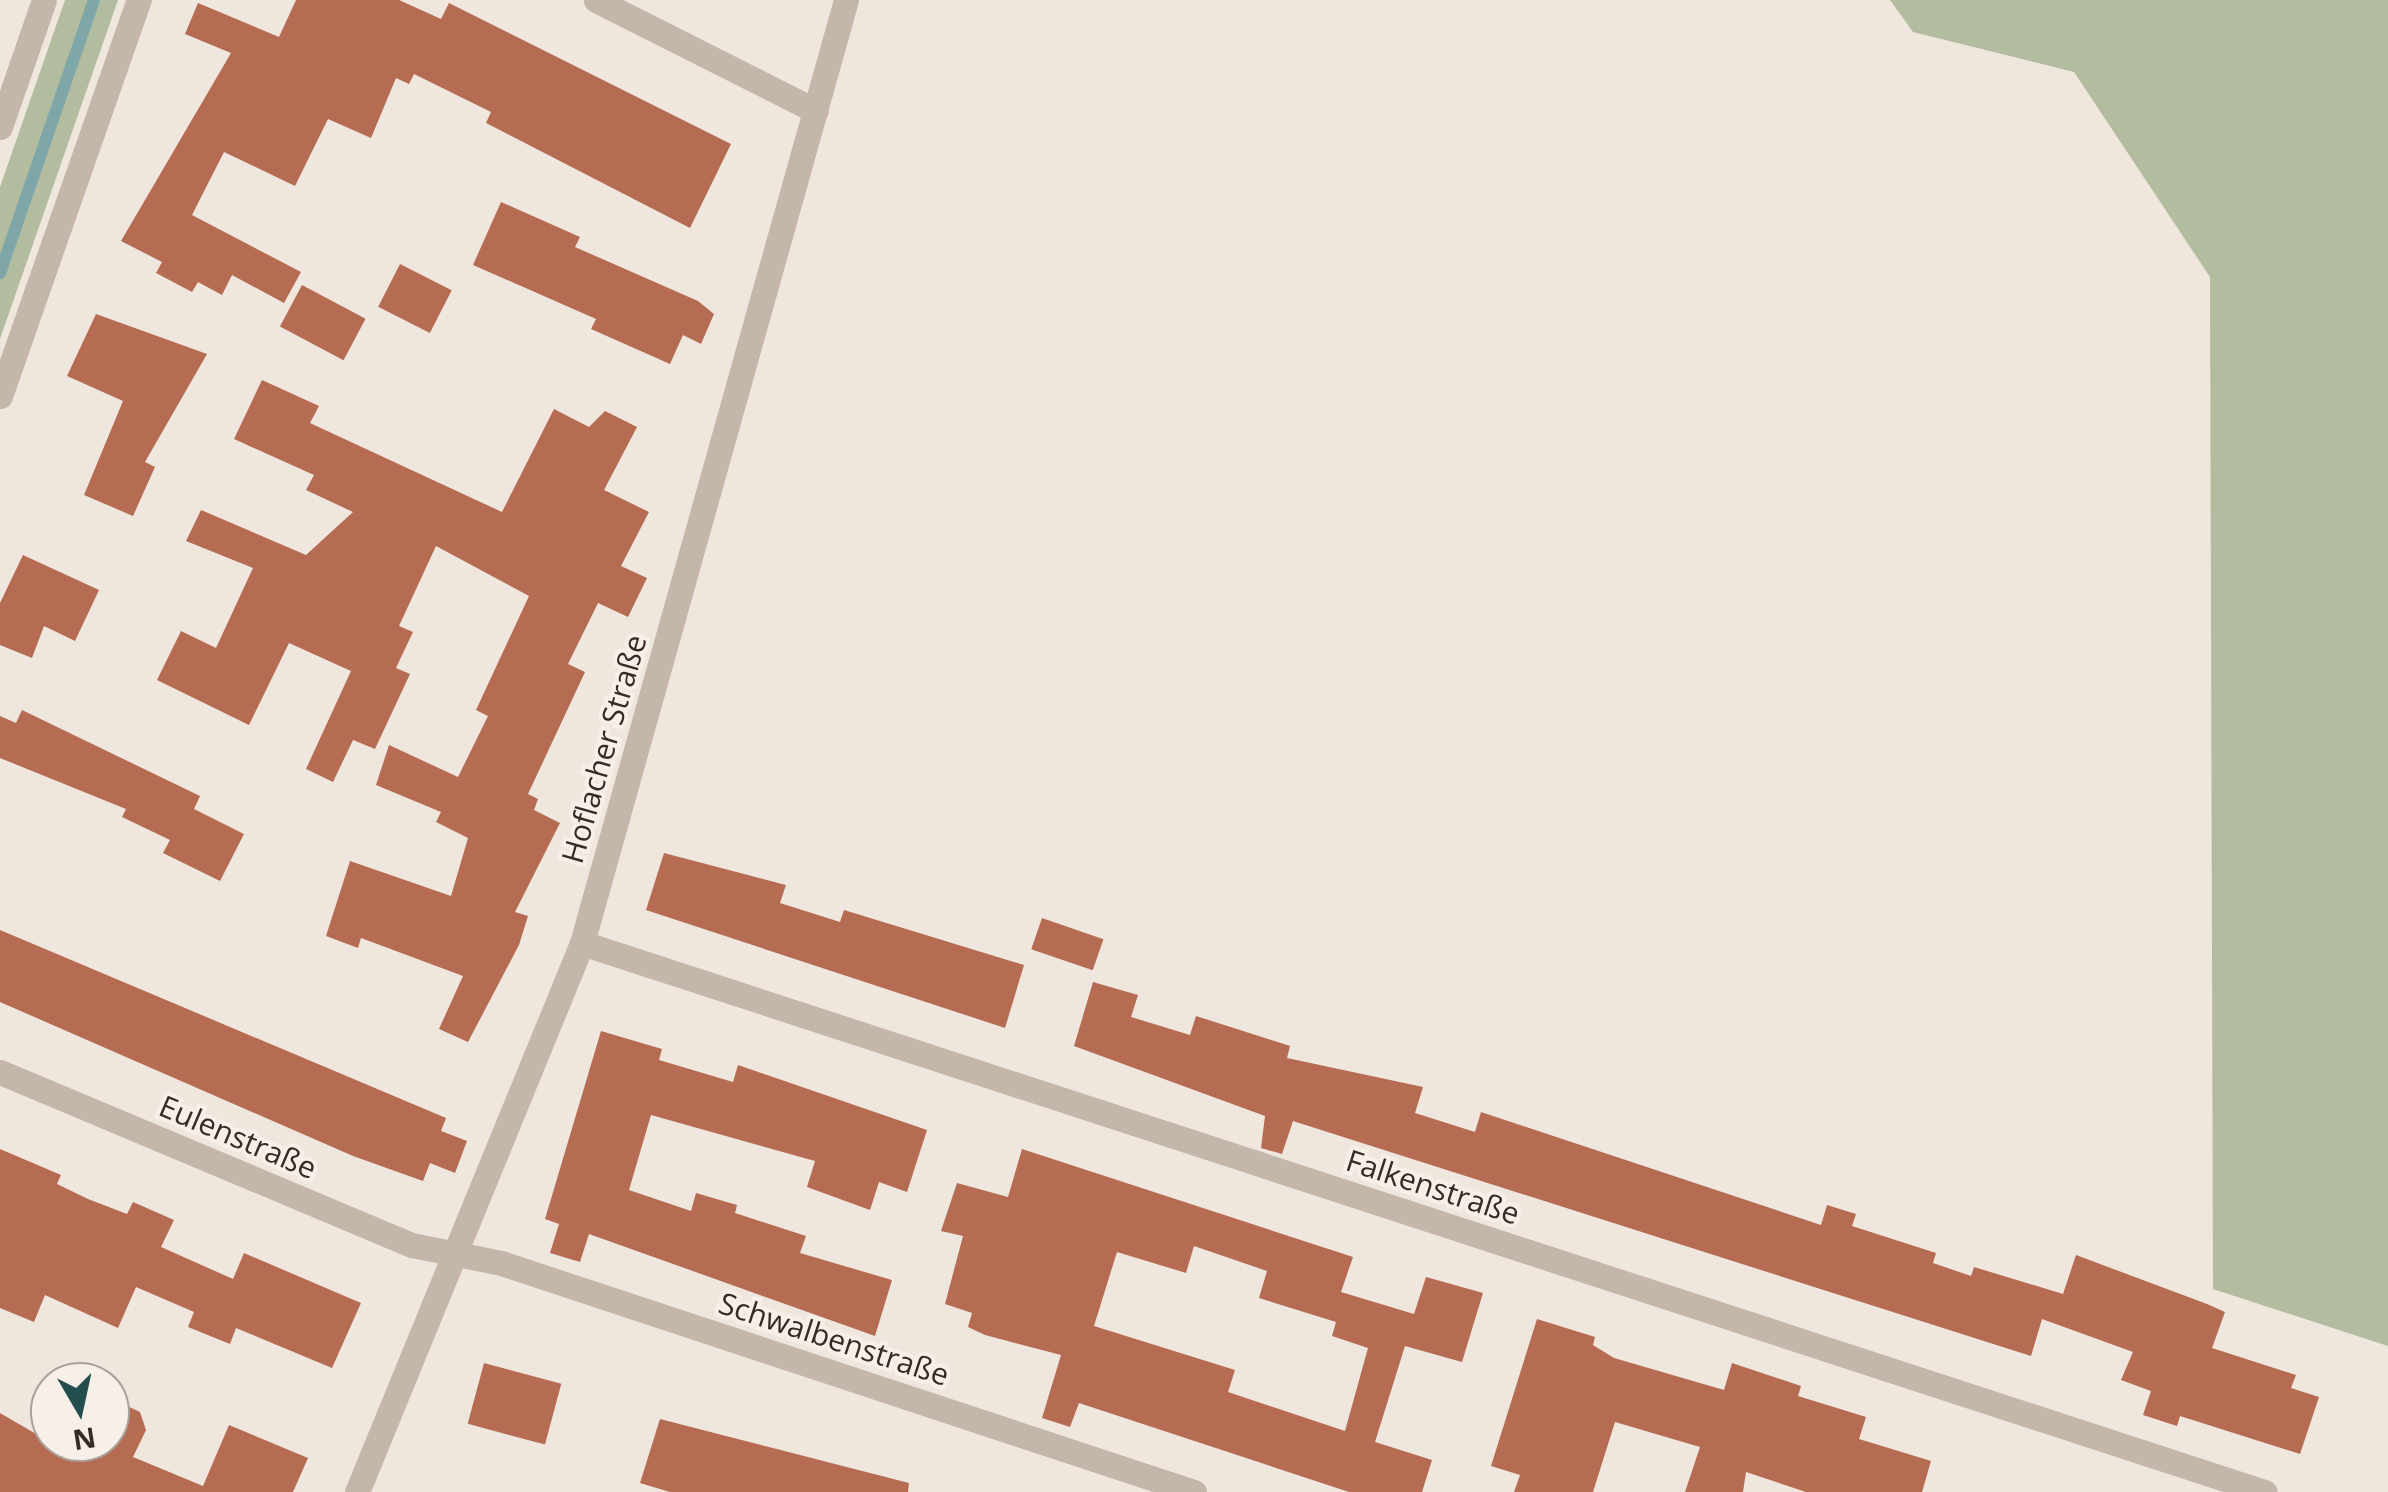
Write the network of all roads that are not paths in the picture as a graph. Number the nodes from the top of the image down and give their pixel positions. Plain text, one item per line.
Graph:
1 (44, 0) edge
2 (139, 0) edge
3 (596, 0) edge
4 (846, 0) edge
5 (816, 111) junction
6 (0, 128) edge
7 (0, 396) edge
8 (582, 943) junction
9 (0, 1072) edge
10 (454, 1252) junction
11 (357, 1492) edge
12 (1194, 1492) edge
13 (2265, 1492) edge

1 - 6 street
2 - 7 street
3 - 5 street
4 - 5 street, Hoflacher Straße
5 - 8 street, Hoflacher Straße
8 - 10 street, Hoflacher Straße
8 - 13 street, Falkenstraße
9 - 10 street, Eulenstraße
10 - 11 street, Hoflacher Straße
10 - 12 street, Schwalbenstraße

